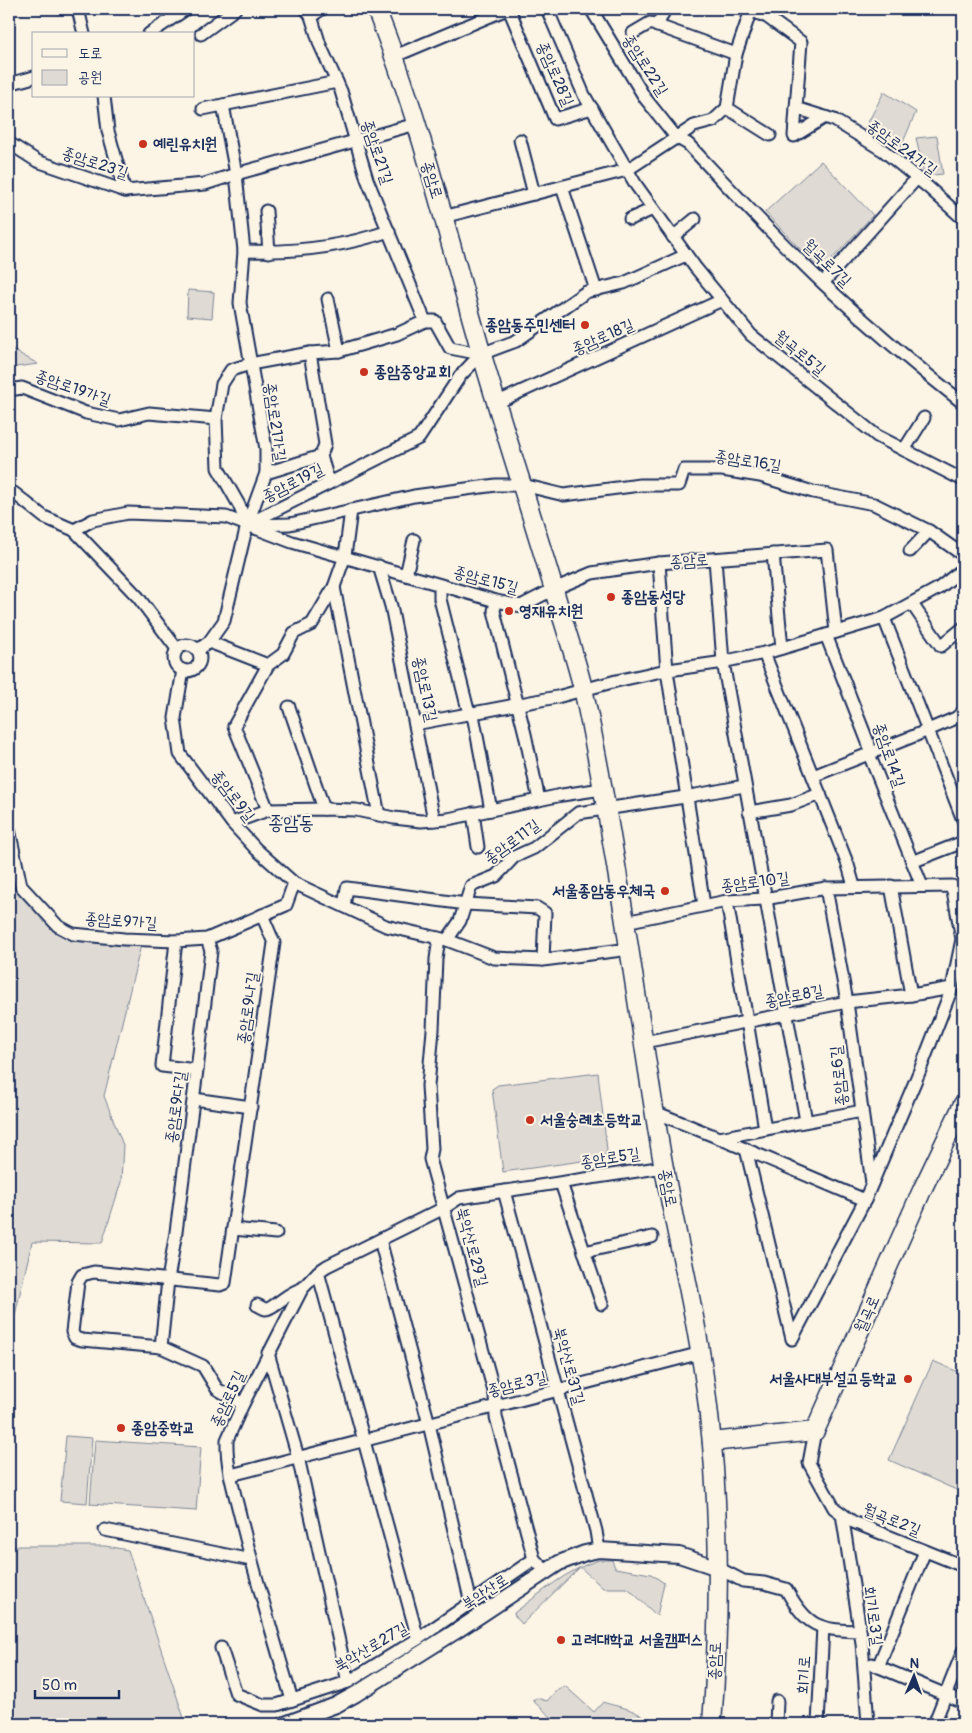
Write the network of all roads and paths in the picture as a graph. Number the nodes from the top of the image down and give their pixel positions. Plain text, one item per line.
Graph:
1 (78, 9) edge
2 (186, 9) edge
3 (235, 9) edge
4 (322, 9) edge
5 (376, 9) edge
6 (508, 9) edge
7 (547, 9) edge
8 (591, 9) edge
9 (664, 9) edge
10 (749, 10) edge
11 (308, 12) edge
12 (657, 26) junction
13 (84, 32) edge
14 (152, 32) edge
15 (633, 33) dead end
16 (201, 34) dead end
17 (736, 54) junction
18 (395, 56) junction
19 (32, 78) edge
20 (337, 82) junction
21 (9, 84) edge
22 (104, 98) edge
23 (223, 105) junction
24 (592, 108) junction
25 (727, 108) junction
26 (796, 108) junction
27 (203, 109) dead end
28 (825, 117) junction
29 (416, 124) junction
30 (770, 135) dead end
31 (676, 137) junction
32 (520, 140) dead end
33 (354, 142) junction
34 (9, 143) edge
35 (627, 170) junction
36 (236, 174) junction
37 (917, 178) junction
38 (562, 187) junction
39 (125, 191) junction
40 (534, 194) junction
41 (653, 209) junction
42 (266, 211) dead end
43 (963, 214) edge
44 (443, 216) junction
45 (630, 219) dead end
46 (695, 219) dead end
47 (389, 231) junction
48 (673, 237) junction
49 (244, 251) junction
50 (269, 252) junction
51 (686, 255) junction
52 (823, 283) junction
53 (596, 290) junction
54 (328, 299) dead end
55 (722, 300) junction
56 (425, 322) junction
57 (339, 351) junction
58 (310, 353) junction
59 (481, 354) junction
60 (250, 364) junction
61 (9, 390) edge
62 (496, 403) junction
63 (963, 403) edge
64 (924, 418) dead end
65 (216, 419) junction
66 (904, 450) junction
67 (321, 456) junction
68 (266, 473) junction
69 (963, 480) edge
70 (329, 483) junction
71 (523, 484) junction
72 (9, 492) edge
73 (351, 510) junction
74 (247, 525) junction
75 (74, 530) junction
76 (929, 531) junction
77 (414, 540) dead end
78 (827, 550) joint
79 (910, 551) dead end
80 (772, 554) junction
81 (963, 555) edge
82 (345, 556) junction
83 (715, 559) junction
84 (659, 563) junction
85 (380, 566) junction
86 (963, 568) edge
87 (406, 575) junction
88 (440, 585) junction
89 (334, 587) junction
90 (554, 589) junction
91 (496, 601) junction
92 (912, 604) junction
93 (884, 618) junction
94 (963, 628) edge
95 (831, 634) junction
96 (210, 642) junction
97 (782, 648) junction
98 (177, 649) junction
99 (198, 650) junction
100 (764, 653) junction
101 (723, 662) junction
102 (268, 665) junction
103 (183, 670) junction
104 (667, 670) junction
105 (583, 689) junction
106 (517, 704) junction
107 (289, 706) dead end
108 (470, 713) junction
109 (962, 717) edge
110 (415, 724) junction
111 (927, 731) junction
112 (869, 754) junction
113 (813, 776) junction
114 (744, 786) junction
115 (602, 789) junction
116 (820, 794) junction
117 (686, 797) junction
118 (539, 800) junction
119 (324, 809) junction
120 (605, 809) junction
121 (268, 810) junction
122 (491, 810) junction
123 (749, 812) junction
124 (473, 813) junction
125 (378, 815) junction
126 (434, 820) junction
127 (963, 820) edge
128 (232, 823) junction
129 (9, 829) edge
130 (963, 842) edge
131 (478, 847) dead end
132 (912, 862) junction
133 (294, 883) junction
134 (854, 886) junction
135 (891, 886) junction
136 (922, 886) junction
137 (826, 888) junction
138 (764, 899) junction
139 (727, 901) junction
140 (466, 904) junction
141 (704, 905) junction
142 (344, 906) junction
143 (262, 915) junction
144 (625, 922) junction
145 (207, 939) junction
146 (443, 939) junction
147 (176, 941) junction
148 (630, 949) junction
149 (543, 960) junction
150 (952, 988) junction
151 (910, 996) junction
152 (847, 1002) junction
153 (787, 1014) junction
154 (748, 1021) junction
155 (644, 1042) junction
156 (198, 1070) junction
157 (194, 1099) junction
158 (963, 1104) edge
159 (251, 1107) junction
160 (862, 1111) junction
161 (655, 1112) junction
162 (806, 1122) junction
163 (765, 1129) junction
164 (719, 1138) junction
165 (746, 1149) junction
166 (664, 1167) junction
167 (561, 1183) junction
168 (872, 1184) junction
169 (504, 1192) junction
170 (865, 1200) junction
171 (444, 1208) junction
172 (234, 1229) junction
173 (276, 1233) dead end
174 (652, 1237) dead end
175 (380, 1240) junction
176 (584, 1252) junction
177 (318, 1272) junction
178 (168, 1280) junction
179 (302, 1289) junction
180 (602, 1304) dead end
181 (257, 1305) dead end
182 (161, 1347) junction
183 (268, 1353) junction
184 (701, 1353) junction
185 (559, 1390) junction
186 (243, 1404) junction
187 (496, 1406) junction
188 (429, 1424) junction
189 (815, 1431) junction
190 (364, 1440) junction
191 (712, 1442) junction
192 (298, 1457) junction
193 (230, 1475) junction
194 (842, 1514) junction
195 (106, 1530) dead end
196 (599, 1550) junction
197 (925, 1551) junction
198 (534, 1559) junction
199 (251, 1560) junction
200 (963, 1566) edge
201 (718, 1568) junction
202 (547, 1572) junction
203 (471, 1603) junction
204 (823, 1627) junction
205 (860, 1632) junction
206 (418, 1639) junction
207 (221, 1648) dead end
208 (963, 1651) edge
209 (863, 1661) junction
210 (878, 1667) junction
211 (348, 1682) junction
212 (945, 1695) junction
213 (292, 1700) junction
214 (777, 1701) dead end
215 (963, 1702) edge
216 (713, 1723) edge
217 (285, 1724) edge
218 (776, 1724) edge
219 (818, 1724) edge
220 (868, 1724) edge
221 (934, 1724) edge

1 - 13 street
2 - 14 street
3 - 16 street
4 - 11 street
5 - 18 main road, 종암로
6 - 18 street
6 - 24 street, 종암로28길
7 - 24 street, 종암로28길
8 - 31 street, 종암로22길
9 - 12 street, 종암로22길
10 - 17 street
10 - 26 street
11 - 20 street, 종암로21길
12 - 15 street, 종암로22길
12 - 17 street, 종암로22길
17 - 25 street
18 - 29 main road, 종암로
19 - 21 street
20 - 23 street
20 - 33 street, 종암로21길
22 - 39 street
23 - 27 street
23 - 36 street
24 - 35 street, 종암로28길
25 - 30 street
25 - 31 street
26 - 28 street, 종암로24가길
26 - 28 street
28 - 37 street, 종암로24가길
29 - 33 street, 종암로23길
29 - 44 main road, 종암로
31 - 35 street
31 - 52 street, 월곡로7길
32 - 40 street
33 - 36 street, 종암로23길
33 - 47 street, 종암로21길
34 - 39 street, 종암로23길
35 - 38 street
35 - 41 street, 월곡로5길
36 - 39 street, 종암로23길
36 - 49 street
37 - 43 street, 종암로24가길
37 - 52 street
38 - 40 street
38 - 53 street
40 - 44 street
41 - 45 street
41 - 48 street, 월곡로5길
42 - 50 street
44 - 59 main road, 종암로
46 - 48 street
47 - 50 street
47 - 56 street, 종암로21길
48 - 51 street, 월곡로5길
49 - 50 street
49 - 60 street
51 - 53 street
51 - 55 street, 월곡로5길
52 - 63 street, 월곡로7길
53 - 59 street
54 - 57 street
55 - 62 street, 종암로18길
55 - 66 street, 월곡로5길
56 - 57 street, 종암로21가길
56 - 59 street
57 - 58 street, 종암로21가길
58 - 60 street, 종암로21가길
58 - 67 street
59 - 62 main road, 종암로
59 - 70 street, 종암로19길
60 - 65 street, 종암로21가길
60 - 68 street, 종암로21가길
61 - 65 street, 종암로19가길
62 - 71 main road, 종암로
64 - 66 street
65 - 74 street, 종암로21가길
66 - 69 street, 월곡로5길
67 - 68 street, 종암로21가길
67 - 70 street
68 - 74 street
70 - 74 street, 종암로19길
71 - 73 street
71 - 76 street, 종암로16길
71 - 90 main road, 종암로
72 - 75 street
73 - 74 street
73 - 82 street
74 - 75 street
74 - 82 street, 종암로15길
74 - 96 street
75 - 98 street
76 - 79 street
76 - 81 street, 종암로16길
77 - 87 street
78 - 80 street, 종암로
78 - 95 street, 종암로14길
80 - 83 street, 종암로
80 - 97 street
82 - 85 street, 종암로15길
82 - 89 street
83 - 84 street, 종암로
83 - 101 street
84 - 90 street, 종암로
84 - 104 street
85 - 87 street, 종암로15길
85 - 110 street, 종암로13길
86 - 92 street
87 - 88 street, 종암로15길
88 - 91 street, 종암로15길
88 - 108 street
89 - 102 street
89 - 125 street
90 - 91 street, 종암로15길
90 - 105 main road, 종암로
91 - 106 street
92 - 93 street
92 - 94 street
93 - 95 street
93 - 111 street
95 - 97 street
95 - 112 street, 종암로14길
96 - 99 street
96 - 102 street
97 - 100 street
98 - 99 street
98 - 103 street
99 - 103 street
100 - 101 street
100 - 113 street
101 - 104 street
101 - 114 street
102 - 121 street
103 - 128 street, 종암로9길
104 - 105 street
104 - 117 street
105 - 106 street
105 - 115 main road, 종암로
106 - 108 street
106 - 118 street
107 - 119 street
108 - 110 street
108 - 122 street
109 - 111 street
110 - 126 street, 종암로13길
111 - 112 street
111 - 127 street
112 - 113 street
112 - 132 street, 종암로14길
113 - 116 street
114 - 117 street
114 - 123 street
115 - 118 street
115 - 120 main road, 종암로
116 - 123 street
116 - 134 street
117 - 120 street
117 - 141 street
118 - 122 street
119 - 121 street
119 - 125 street
120 - 140 street, 종암로11길
120 - 144 main road, 종암로
121 - 128 street
122 - 124 street
123 - 138 street
124 - 126 street
124 - 131 street
125 - 126 street
128 - 133 street, 종암로9길
129 - 147 street, 종암로9가길
130 - 132 street
132 - 136 street, 종암로14길
133 - 142 street, 종암로9길
133 - 143 street, 종암로9가길
134 - 135 street, 종암로10길
134 - 137 street, 종암로10길
135 - 136 street, 종암로10길
135 - 151 street
136 - 150 street, 종암로10길
137 - 138 street, 종암로10길
137 - 152 street, 종암로6길
138 - 139 street, 종암로10길
138 - 153 street
139 - 141 street, 종암로10길
139 - 154 street
140 - 142 street
140 - 146 street
140 - 149 street
141 - 144 street, 종암로10길
142 - 146 street, 종암로9길
143 - 145 street, 종암로9가길
143 - 159 street, 종암로9나길
144 - 148 main road, 종암로
145 - 147 street, 종암로9가길
145 - 156 street, 종암로9다길
146 - 149 street, 종암로9길
146 - 171 street, 북악산로29길
147 - 156 street, 종암로9가길
148 - 149 street, 종암로9길
148 - 155 main road, 종암로
150 - 151 street, 종암로8길
150 - 168 street
151 - 152 street, 종암로8길
152 - 153 street, 종암로8길
152 - 160 street, 종암로6길
153 - 154 street, 종암로8길
153 - 162 street
154 - 155 street, 종암로8길
154 - 163 street
155 - 161 main road, 종암로
156 - 157 street, 종암로9다길
157 - 159 street
157 - 178 street, 종암로9다길
158 - 189 main road, 월곡로
159 - 172 street, 종암로9나길
160 - 162 street, 종암로6길
160 - 168 street
161 - 164 street
161 - 166 main road, 종암로
162 - 163 street, 종암로6길
163 - 164 street, 종암로6길
164 - 165 street
165 - 170 street
165 - 170 street
166 - 167 street, 종암로5길
166 - 184 main road, 종암로
167 - 169 street, 종암로5길
167 - 176 street, 종암로5길
168 - 170 street
169 - 171 street, 종암로5길
169 - 185 street, 북악산로31길
171 - 175 street, 종암로5길
171 - 187 street, 북악산로29길
172 - 173 street
172 - 178 street, 종암로9나길
174 - 176 street
175 - 177 street, 종암로5길
175 - 188 street
176 - 180 street, 종암로5길
177 - 179 street, 종암로5길
177 - 190 street
178 - 182 street, 종암로9다길
178 - 182 street
179 - 181 street, 종암로5길
179 - 183 street, 종암로5길
182 - 186 street
183 - 186 street, 종암로5길
183 - 192 street
184 - 185 street, 종암로3길
184 - 191 main road, 종암로
185 - 187 street, 종암로3길
185 - 196 street, 북악산로31길
186 - 193 street, 종암로5길
187 - 188 street, 종암로3길
187 - 198 street, 북악산로29길
188 - 190 street, 종암로3길
188 - 203 street
189 - 191 main road
189 - 194 street, 월곡로2길
190 - 192 street, 종암로3길
190 - 206 street
191 - 201 main road, 종암로
192 - 193 street, 종암로3길
192 - 211 street
193 - 199 street, 종암로5길
194 - 197 street, 월곡로2길
194 - 205 street, 회기로3길
195 - 199 street
196 - 201 street, 북악산로
196 - 202 street, 북악산로
197 - 200 street, 월곡로2길
197 - 210 street
198 - 202 street
198 - 203 street, 북악산로27길
199 - 213 street, 종암로5길
201 - 204 street
201 - 216 main road, 종암로
202 - 217 street, 북악산로
203 - 206 street, 북악산로27길
204 - 205 street
204 - 219 street, 회기로
205 - 209 street, 회기로3길
206 - 211 street, 북악산로27길
207 - 213 street, 북악산로27길
208 - 212 street
209 - 210 street
209 - 220 street, 회기로3길
210 - 212 street
211 - 213 street, 북악산로27길
212 - 215 street
212 - 221 street
214 - 218 street

